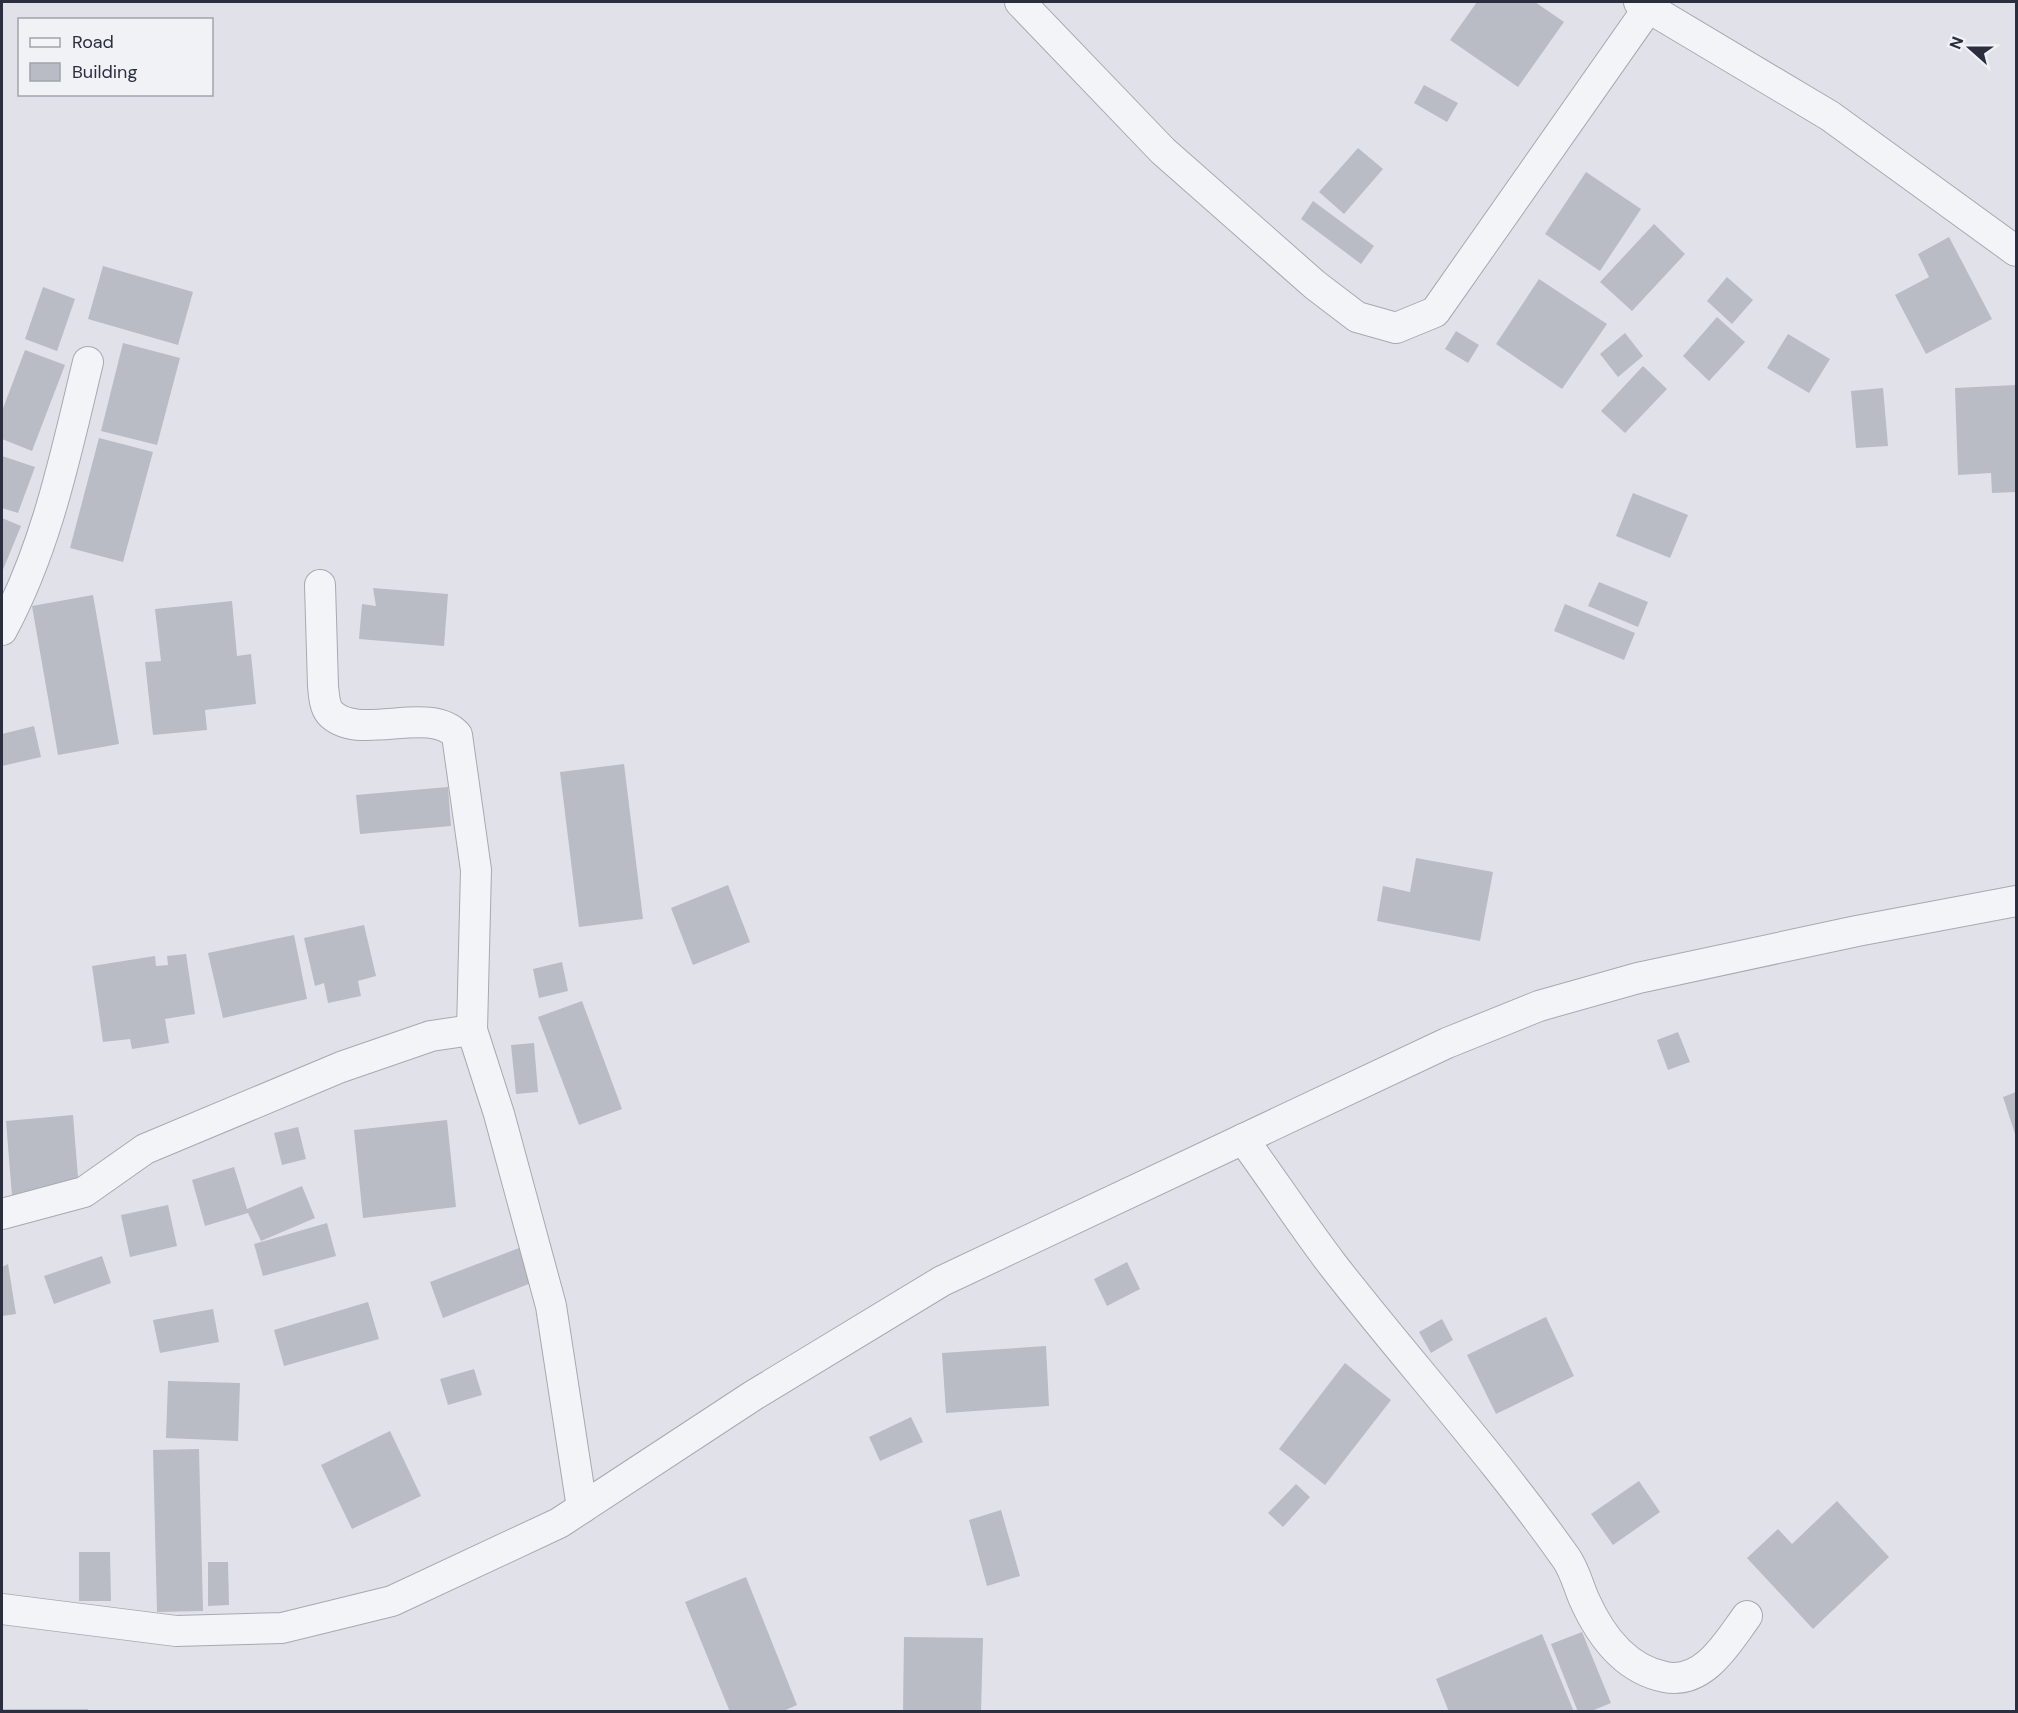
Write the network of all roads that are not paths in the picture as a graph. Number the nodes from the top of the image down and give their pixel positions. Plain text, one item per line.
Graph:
1 (1020, 2) edge
2 (1644, 4) edge
3 (2016, 251) edge
4 (88, 362) dead end
5 (321, 585) dead end
6 (2, 630) edge
7 (2016, 901) edge
8 (472, 1030) junction
9 (1243, 1139) junction
10 (2, 1214) edge
11 (582, 1508) junction
12 (2, 1609) edge
13 (1747, 1616) dead end

1 - 2 street
2 - 3 street
4 - 6 street
5 - 8 street
7 - 9 street
8 - 10 street
8 - 11 street
9 - 11 street
9 - 13 street
11 - 12 street

